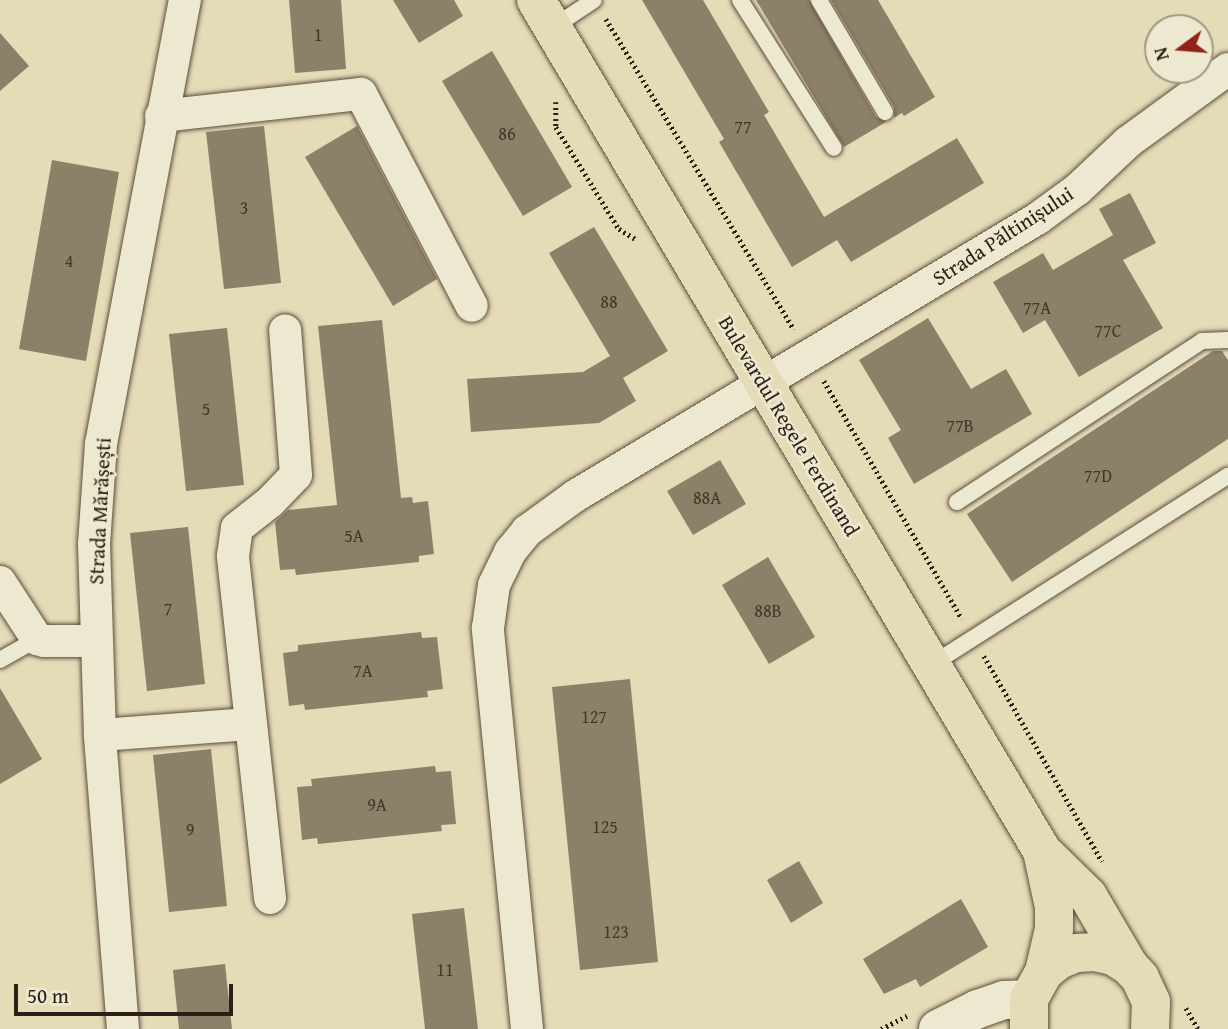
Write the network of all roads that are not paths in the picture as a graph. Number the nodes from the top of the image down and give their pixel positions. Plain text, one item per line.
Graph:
1 (185, 0) edge
2 (740, 0) edge
3 (819, 0) edge
4 (598, 6) edge
5 (544, 14) edge
6 (1228, 69) edge
7 (885, 112) dead end
8 (161, 116) junction
9 (834, 148) dead end
10 (472, 306) dead end
11 (285, 330) dead end
12 (1228, 340) edge
13 (764, 383) junction
14 (1228, 475) edge
15 (957, 502) dead end
16 (0, 582) edge
17 (37, 639) junction
18 (97, 641) junction
19 (0, 660) edge
20 (931, 665) junction
21 (251, 724) junction
22 (100, 735) junction
23 (1042, 851) junction
24 (270, 898) dead end
25 (1129, 966) junction
26 (1034, 1000) edge
27 (1163, 1016) edge
28 (123, 1029) edge
29 (527, 1029) edge
30 (938, 1029) edge

1 - 8 street, Strada Mărășești
2 - 9 lane
3 - 7 lane
4 - 5 lane
5 - 13 main road, Bulevardul Regele Ferdinand
6 - 13 street, Strada Păltinișului
8 - 10 street
8 - 18 street, Strada Mărășești
11 - 21 street
12 - 15 lane
13 - 20 main road, Bulevardul Regele Ferdinand
13 - 29 street, Strada Păltinișului
14 - 20 lane
16 - 17 street
17 - 18 street
17 - 19 lane
18 - 22 street, Strada Mărășești
20 - 23 main road, Bulevardul Regele Ferdinand
21 - 22 street
21 - 24 street
22 - 28 street, Strada Mărășești
23 - 25 main road, Bulevardul Regele Ferdinand
23 - 26 main road, Bulevardul Regele Ferdinand
25 - 26 main road
25 - 27 main road, Bulevardul Regele Ferdinand
26 - 30 street

